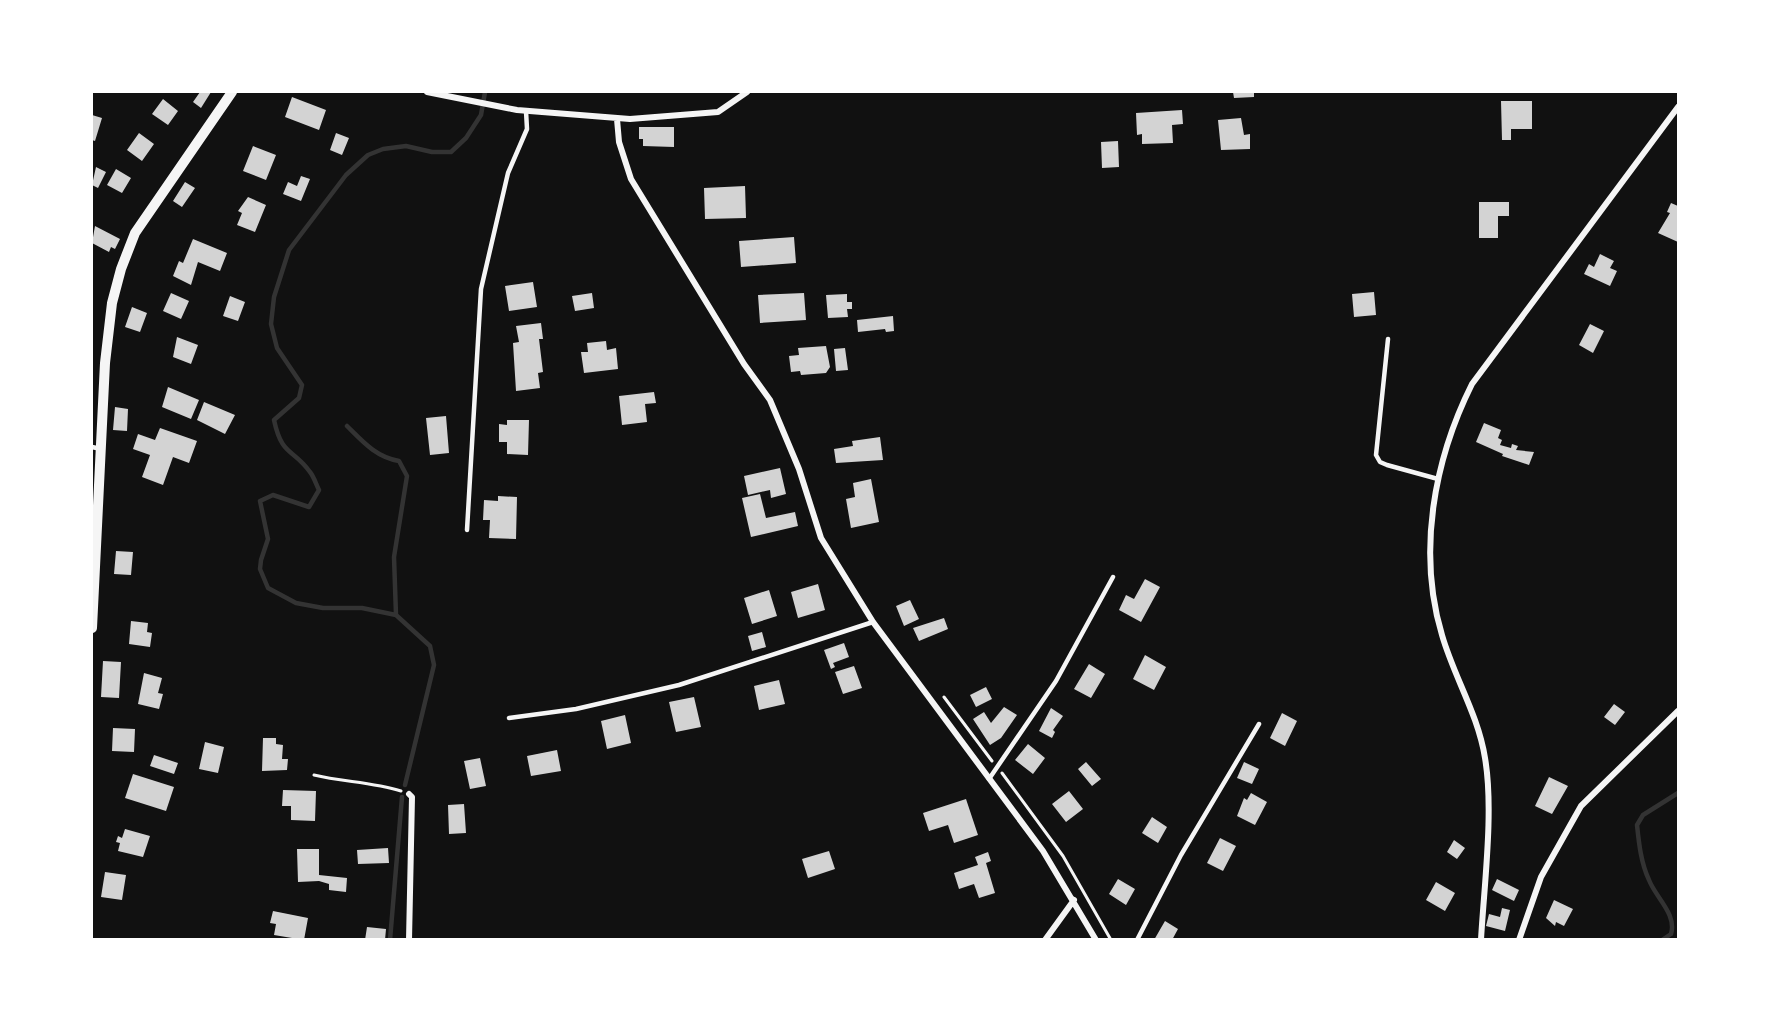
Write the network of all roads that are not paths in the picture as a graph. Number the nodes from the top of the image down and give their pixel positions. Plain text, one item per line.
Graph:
1 (232, 92) edge
2 (427, 92) edge
3 (747, 92) edge
4 (1678, 107) edge
5 (526, 111) junction
6 (617, 119) junction
7 (1388, 339) dead end
8 (96, 448) edge
9 (1438, 479) junction
10 (95, 511) edge
11 (467, 530) dead end
12 (1113, 577) dead end
13 (873, 622) junction
14 (92, 628) edge
15 (1678, 711) edge
16 (509, 718) dead end
17 (1259, 724) dead end
18 (989, 779) junction
19 (409, 794) road end
20 (1074, 900) junction
21 (409, 939) edge
22 (1045, 939) edge
23 (1096, 939) edge
24 (1137, 939) edge
25 (1481, 939) edge
26 (1519, 939) edge

1 - 8 street
2 - 5 street
3 - 6 street
4 - 9 street
5 - 6 street
5 - 11 lane
6 - 13 street
7 - 9 lane
8 - 10 street
9 - 25 street
10 - 14 street
12 - 18 lane
13 - 16 lane
13 - 18 street
15 - 26 street
17 - 24 lane
18 - 20 street
19 - 21 street
20 - 22 street
20 - 23 street

